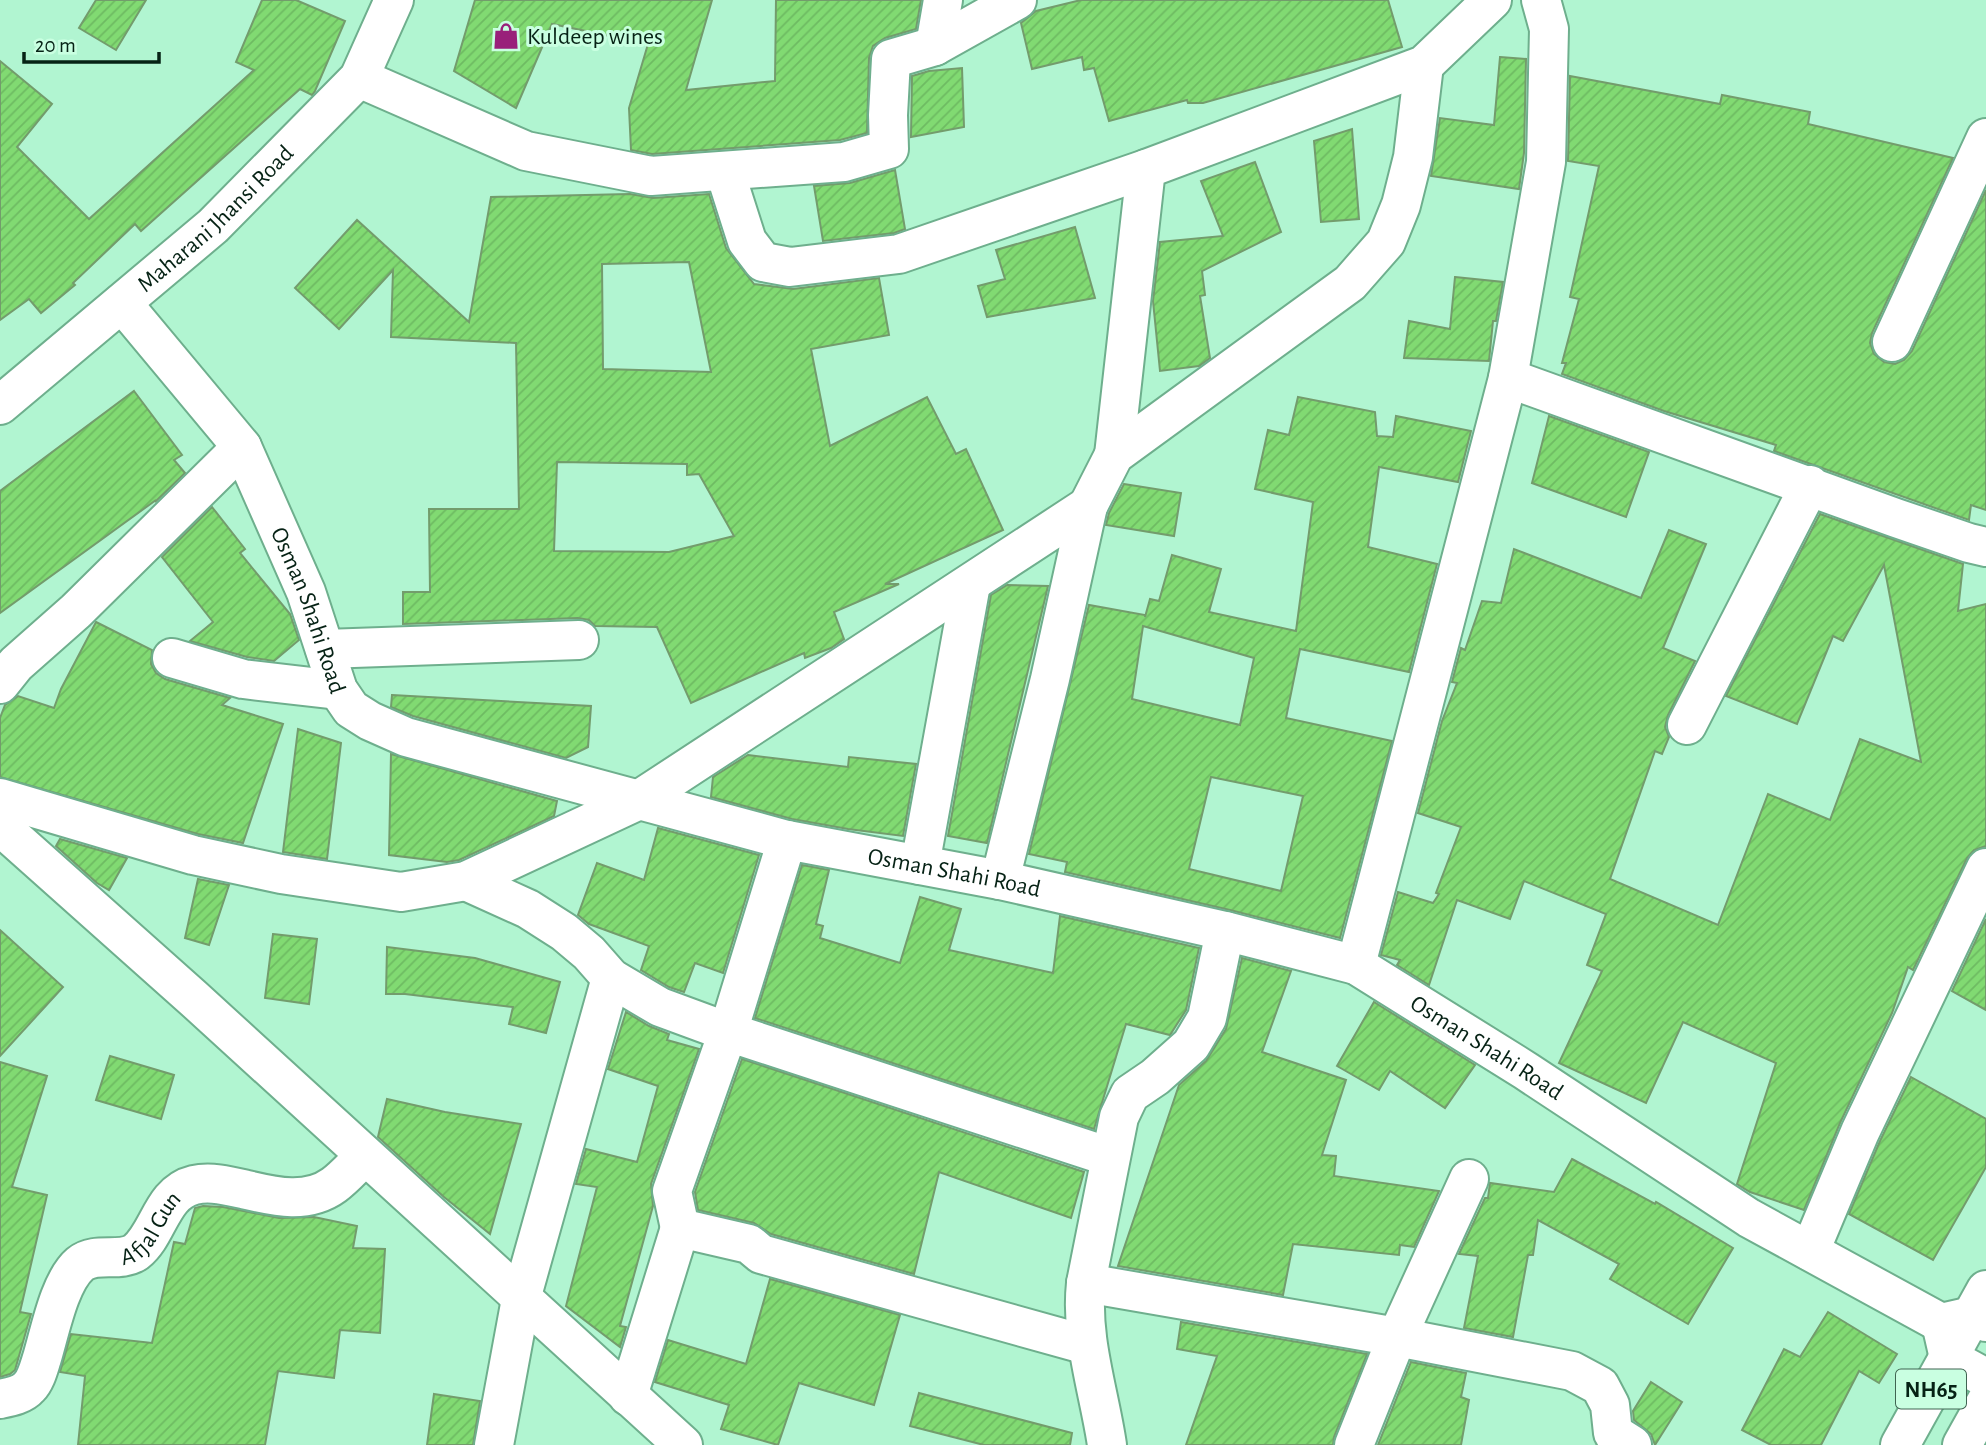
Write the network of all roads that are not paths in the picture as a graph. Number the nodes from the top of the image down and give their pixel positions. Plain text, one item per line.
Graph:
1 (394, 0) edge
2 (943, 0) edge
3 (1017, 0) edge
4 (1492, 0) edge
5 (1541, 0) edge
6 (935, 46) junction
7 (1424, 65) junction
8 (359, 78) junction
9 (1986, 138) edge
10 (1146, 169) junction
11 (725, 172) junction
12 (122, 303) junction
13 (1892, 342) dead end
14 (1508, 377) junction
15 (0, 405) edge
16 (242, 447) junction
17 (1114, 455) junction
18 (1810, 485) junction
19 (1088, 506) junction
20 (1986, 547) edge
21 (971, 584) junction
22 (579, 640) dead end
23 (325, 649) junction
24 (172, 658) dead end
25 (0, 684) edge
26 (338, 690) junction
27 (1687, 725) dead end
28 (0, 798) edge
29 (637, 801) junction
30 (0, 826) edge
31 (786, 839) junction
32 (919, 865) junction
33 (1986, 868) edge
34 (1000, 880) junction
35 (466, 881) junction
36 (1225, 931) junction
37 (1356, 965) junction
38 (611, 978) junction
39 (728, 1032) junction
40 (365, 1156) junction
41 (1110, 1157) junction
42 (1469, 1179) dead end
43 (680, 1228) junction
44 (1810, 1251) junction
45 (1086, 1283) junction
46 (521, 1298) junction
47 (1967, 1322) edge
48 (1397, 1337) junction
49 (1087, 1345) junction
50 (1986, 1378) edge
51 (628, 1396) junction
52 (0, 1399) edge
53 (1986, 1402) edge
54 (494, 1445) edge
55 (683, 1445) edge
56 (1107, 1445) edge
57 (1354, 1445) edge
58 (1632, 1445) edge
59 (1899, 1445) edge
60 (1962, 1445) edge

1 - 8 main road, Maharani Jhansi Road
2 - 6 main road
3 - 6 main road
4 - 7 main road
5 - 14 main road
6 - 11 main road
7 - 10 main road
7 - 17 main road
8 - 11 main road
8 - 12 main road, Maharani Jhansi Road
9 - 13 main road
10 - 11 main road
10 - 17 main road
12 - 15 main road, Maharani Jhansi Road
12 - 16 main road, Osman Shahi Road
14 - 18 main road
14 - 37 main road
16 - 23 main road, Osman Shahi Road
16 - 25 main road
17 - 19 main road
18 - 20 main road
18 - 27 main road
19 - 21 main road
19 - 34 main road
21 - 29 main road
21 - 32 main road
22 - 23 main road
23 - 26 main road, Osman Shahi Road
24 - 26 main road
26 - 29 main road, Osman Shahi Road
28 - 35 main road
29 - 31 main road, Osman Shahi Road
29 - 35 main road
30 - 40 main road
31 - 32 main road, Osman Shahi Road
31 - 39 main road
32 - 34 main road, Osman Shahi Road
33 - 44 main road
34 - 36 main road, Osman Shahi Road
35 - 38 main road
36 - 37 main road, Osman Shahi Road
36 - 41 main road
37 - 44 main road, Osman Shahi Road
38 - 39 main road
38 - 46 main road
39 - 41 main road
39 - 43 main road
40 - 46 main road
40 - 52 main road, Afjal Gun
41 - 45 main road
42 - 48 main road
43 - 49 main road
43 - 51 main road
44 - 47 main road, Osman Shahi Road
45 - 48 main road
45 - 49 main road
46 - 51 main road
46 - 54 main road
47 - 50 main road, Osman Shahi Road
47 - 59 main road, NH65
48 - 57 main road
48 - 58 main road
49 - 56 main road
51 - 55 main road
53 - 60 main road, NH65

